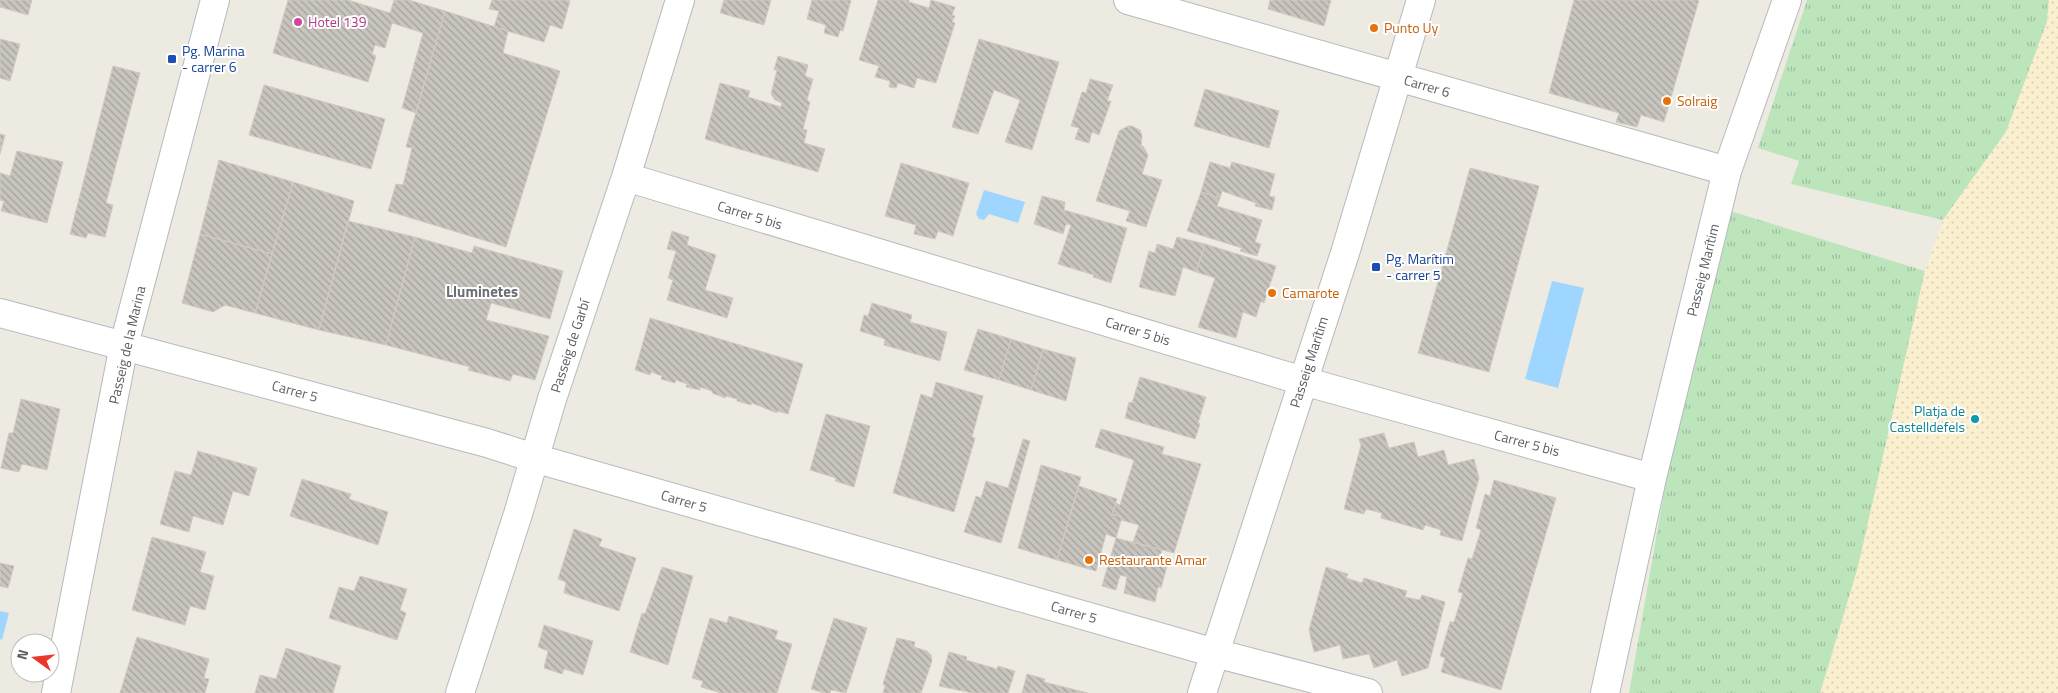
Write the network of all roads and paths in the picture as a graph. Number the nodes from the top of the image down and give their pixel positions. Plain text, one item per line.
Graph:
1 (215, 0) edge
2 (680, 0) edge
3 (1128, 0) edge
4 (1421, 0) edge
5 (1787, 0) edge
6 (1398, 78) junction
7 (1727, 171) junction
8 (626, 177) junction
9 (0, 312) edge
10 (124, 345) junction
11 (1303, 381) junction
12 (534, 458) junction
13 (1652, 478) junction
14 (1215, 653) junction
15 (56, 693) edge
16 (460, 693) edge
17 (1202, 693) edge
18 (1368, 693) edge
19 (1605, 693) edge

1 - 10 street, Passeig de la Marina
2 - 8 street, Passeig de Garbí
3 - 6 street, Carrer 6
4 - 6 street, Passeig Marítim
5 - 7 street, Passeig Marítim
6 - 7 street, Carrer 6
6 - 11 street, Passeig Marítim
7 - 13 street, Passeig Marítim
8 - 11 street, Carrer 5 bis
8 - 12 street, Passeig de Garbí
9 - 10 street, Carrer 5
10 - 12 street, Carrer 5
10 - 15 street, Passeig de la Marina
11 - 13 street, Carrer 5 bis
11 - 14 street, Passeig Marítim
12 - 14 street, Carrer 5
12 - 16 street, Passeig de Garbí
13 - 19 street, Passeig Marítim
14 - 17 street, Passeig Marítim
14 - 18 street, Carrer 5

